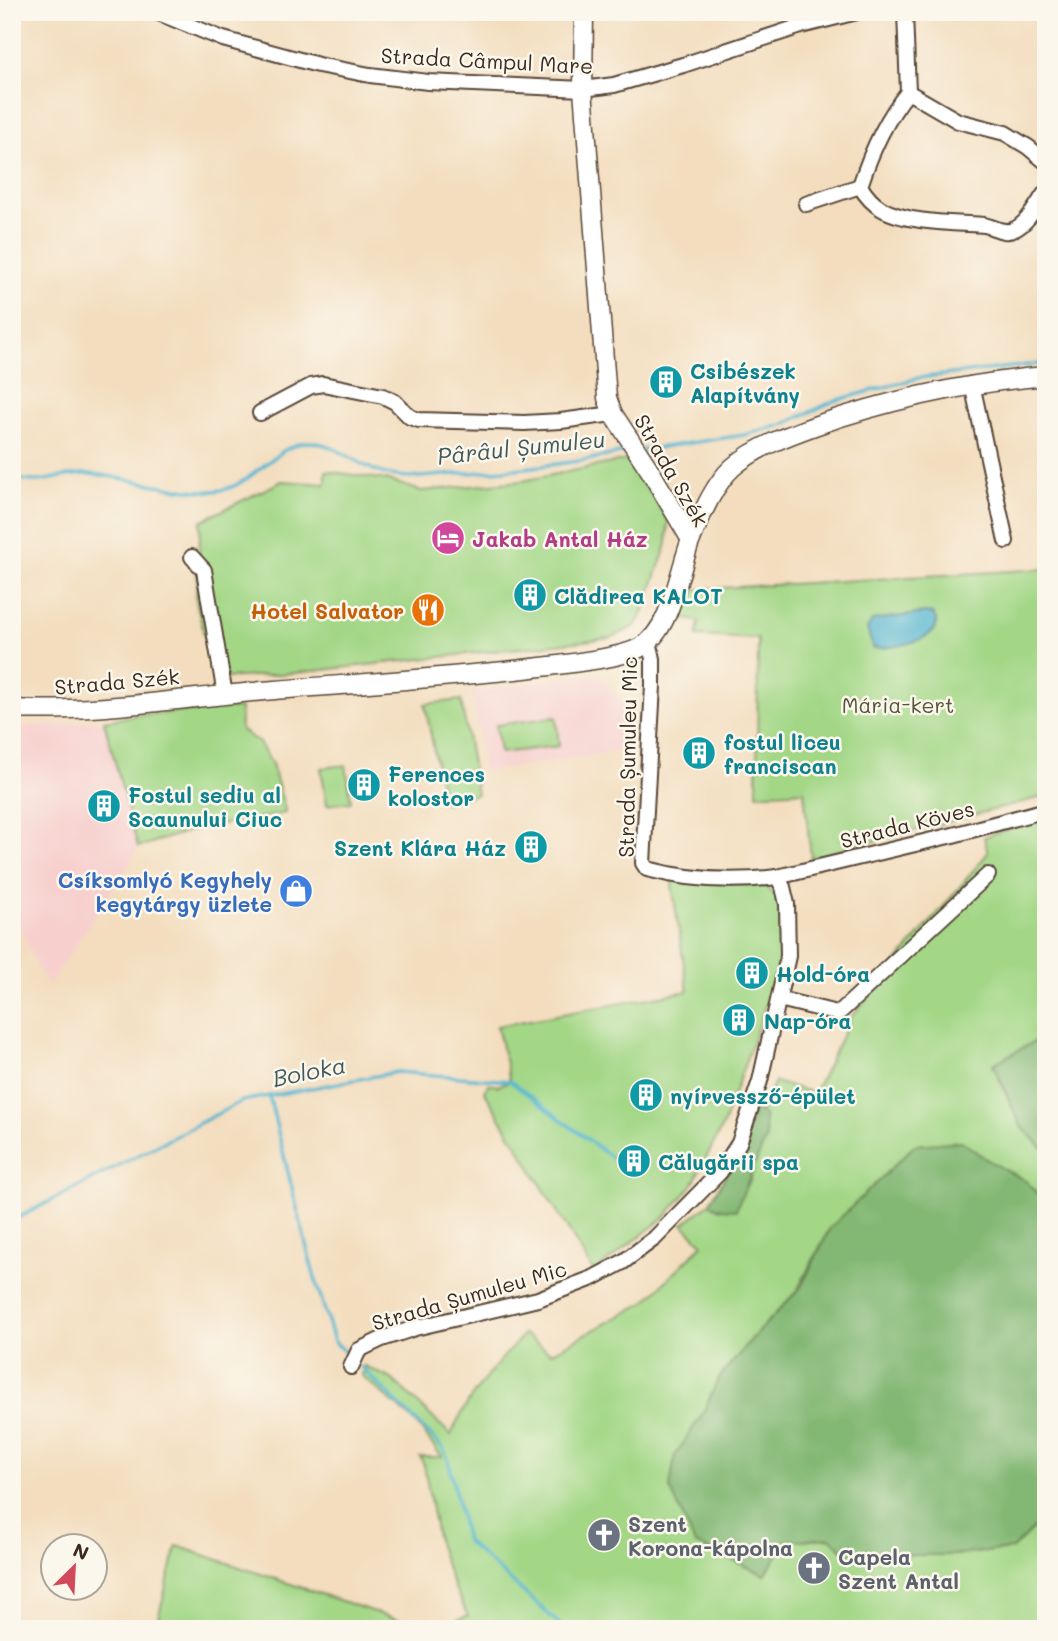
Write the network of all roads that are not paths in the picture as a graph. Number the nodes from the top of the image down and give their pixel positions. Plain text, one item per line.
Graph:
1 (156, 12) edge
2 (584, 12) edge
3 (858, 12) edge
4 (905, 12) edge
5 (583, 89) junction
6 (908, 92) junction
7 (1046, 162) edge
8 (860, 186) junction
9 (1046, 192) edge
10 (806, 204) dead end
11 (1046, 376) edge
12 (972, 384) junction
13 (260, 413) dead end
14 (613, 414) junction
15 (691, 540) junction
16 (1006, 541) dead end
17 (192, 557) dead end
18 (649, 641) junction
19 (225, 695) junction
20 (12, 709) edge
21 (1046, 810) edge
22 (988, 875) dead end
23 (777, 877) junction
24 (779, 999) junction
25 (351, 1367) dead end

1 - 5 street, Strada Câmpul Mare
2 - 5 street, Strada Szék
3 - 5 street, Strada Câmpul Mare
4 - 6 street
5 - 14 street, Strada Szék
6 - 7 street
6 - 8 street
8 - 9 street
8 - 10 street
11 - 12 street
12 - 15 street
12 - 16 street
13 - 14 street
14 - 15 street, Strada Szék
15 - 18 street, Strada Szék
17 - 19 street
18 - 19 street, Strada Szék
18 - 23 street, Strada Șumuleu Mic
19 - 20 street, Strada Szék
21 - 23 street, Strada Köves
22 - 24 street
23 - 24 street, Strada Șumuleu Mic
24 - 25 street, Strada Șumuleu Mic

